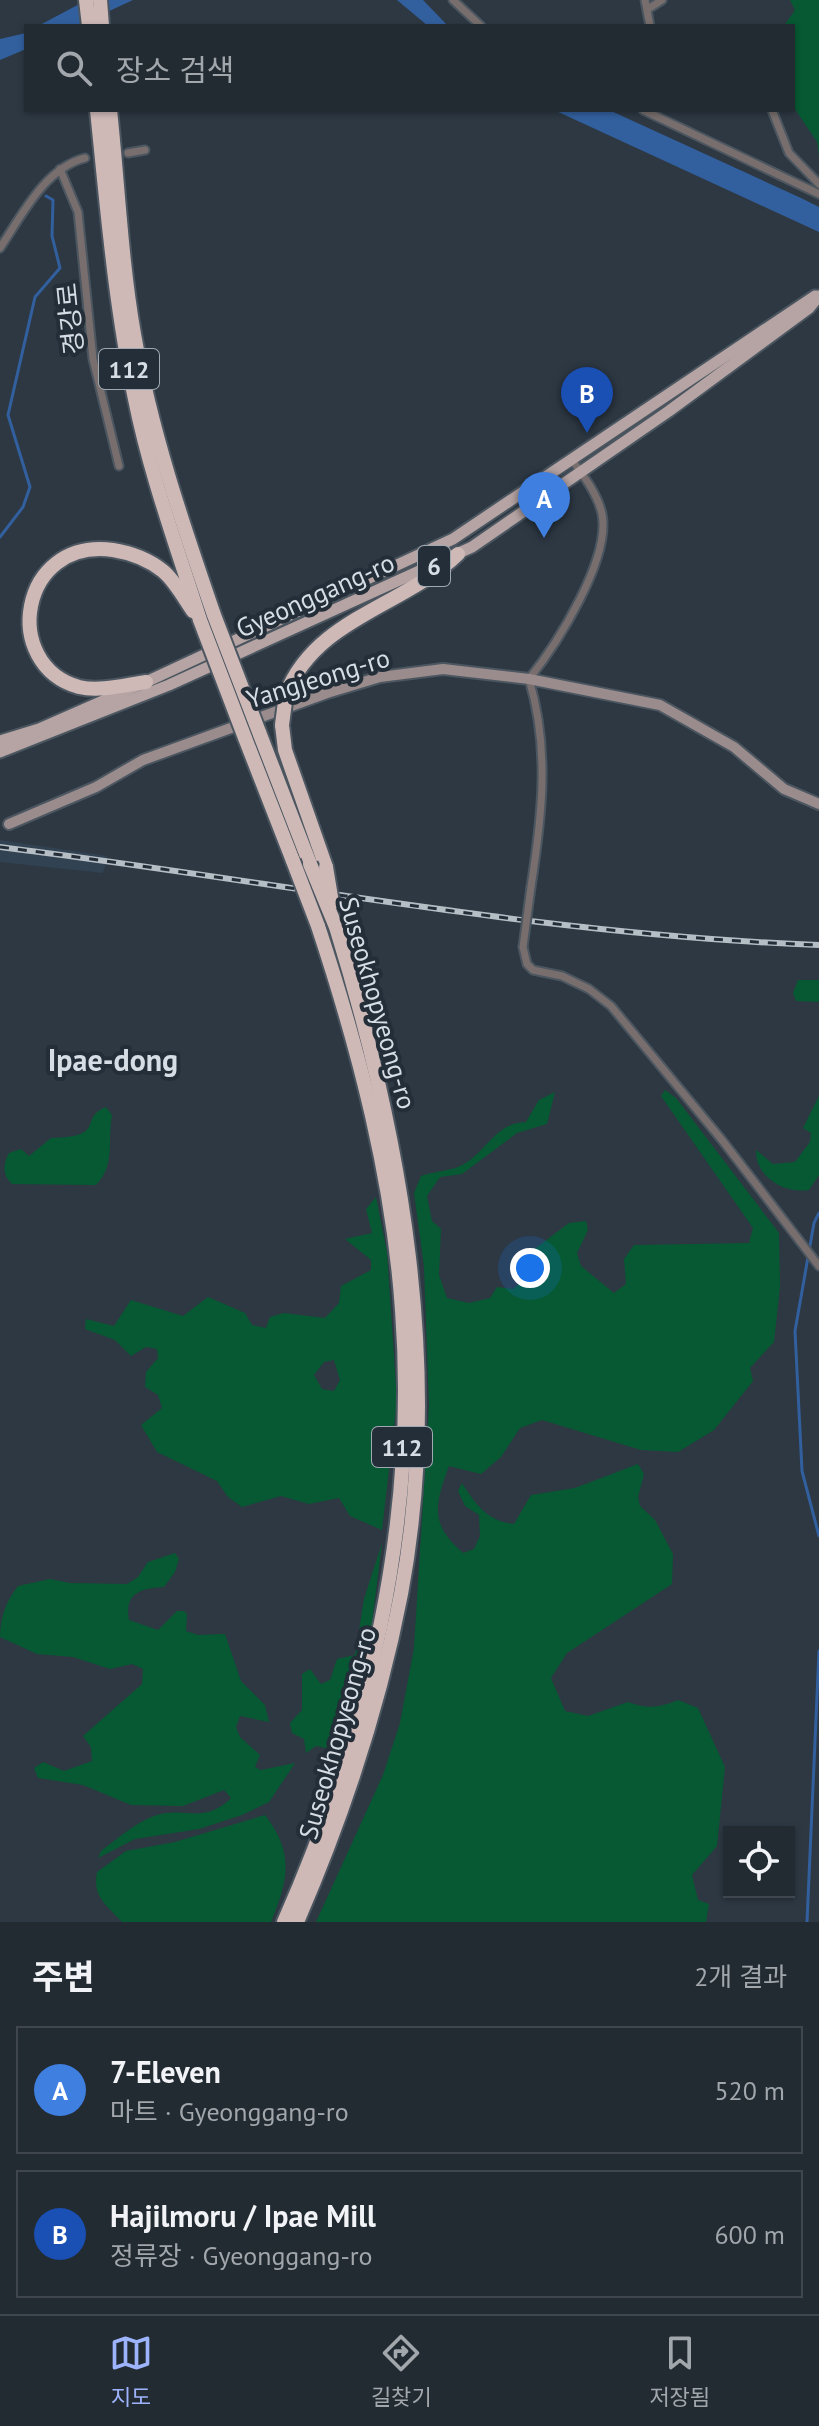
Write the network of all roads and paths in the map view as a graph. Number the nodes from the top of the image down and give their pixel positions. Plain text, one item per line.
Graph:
1 (86, 0) edge
2 (100, 0) edge
3 (453, 0) edge
4 (645, 0) edge
5 (662, 0) edge
6 (648, 9) junction
7 (89, 24) edge
8 (102, 24) edge
9 (479, 24) edge
10 (650, 24) edge
11 (97, 112) edge
12 (110, 112) edge
13 (647, 112) edge
14 (773, 112) edge
15 (145, 150) dead end
16 (128, 153) dead end
17 (85, 158) dead end
18 (60, 169) junction
19 (819, 184) edge
20 (819, 194) edge
21 (0, 248) edge
22 (819, 295) edge
23 (572, 460) junction
24 (119, 466) dead end
25 (581, 472) junction
26 (458, 554) junction
27 (207, 618) junction
28 (529, 679) junction
29 (146, 682) junction
30 (252, 735) junction
31 (0, 741) edge
32 (0, 752) edge
33 (819, 804) edge
34 (9, 824) dead end
35 (336, 927) junction
36 (819, 1266) edge
37 (284, 1922) edge
38 (297, 1922) edge

1 - 7 highway
2 - 8 highway
3 - 9 street
4 - 6 street
5 - 6 street
6 - 10 street
11 - 27 highway, Suseokhopyeong-ro / 112
12 - 27 highway, Suseokhopyeong-ro / 112
13 - 20 street
14 - 19 street
15 - 16 street
17 - 18 street
18 - 21 street
18 - 24 street, 경강로
22 - 23 main road, Gyeonggang-ro / 6
22 - 25 main road, Gyeonggang-ro / 6
23 - 25 street
23 - 29 main road, Gyeonggang-ro / 6
25 - 26 main road, Gyeonggang-ro / 6
25 - 28 street
26 - 32 main road, Gyeonggang-ro / 6
26 - 35 highway, bridge
27 - 29 highway
27 - 30 highway, Suseokhopyeong-ro / 112, bridge
28 - 33 main road, Yangjeong-ro
28 - 34 main road, Yangjeong-ro
28 - 36 street, bridge
29 - 31 main road, Gyeonggang-ro / 6
30 - 35 highway, Suseokhopyeong-ro / 112, bridge
30 - 37 highway, Suseokhopyeong-ro / 112, bridge
35 - 38 highway, Suseokhopyeong-ro / 112

